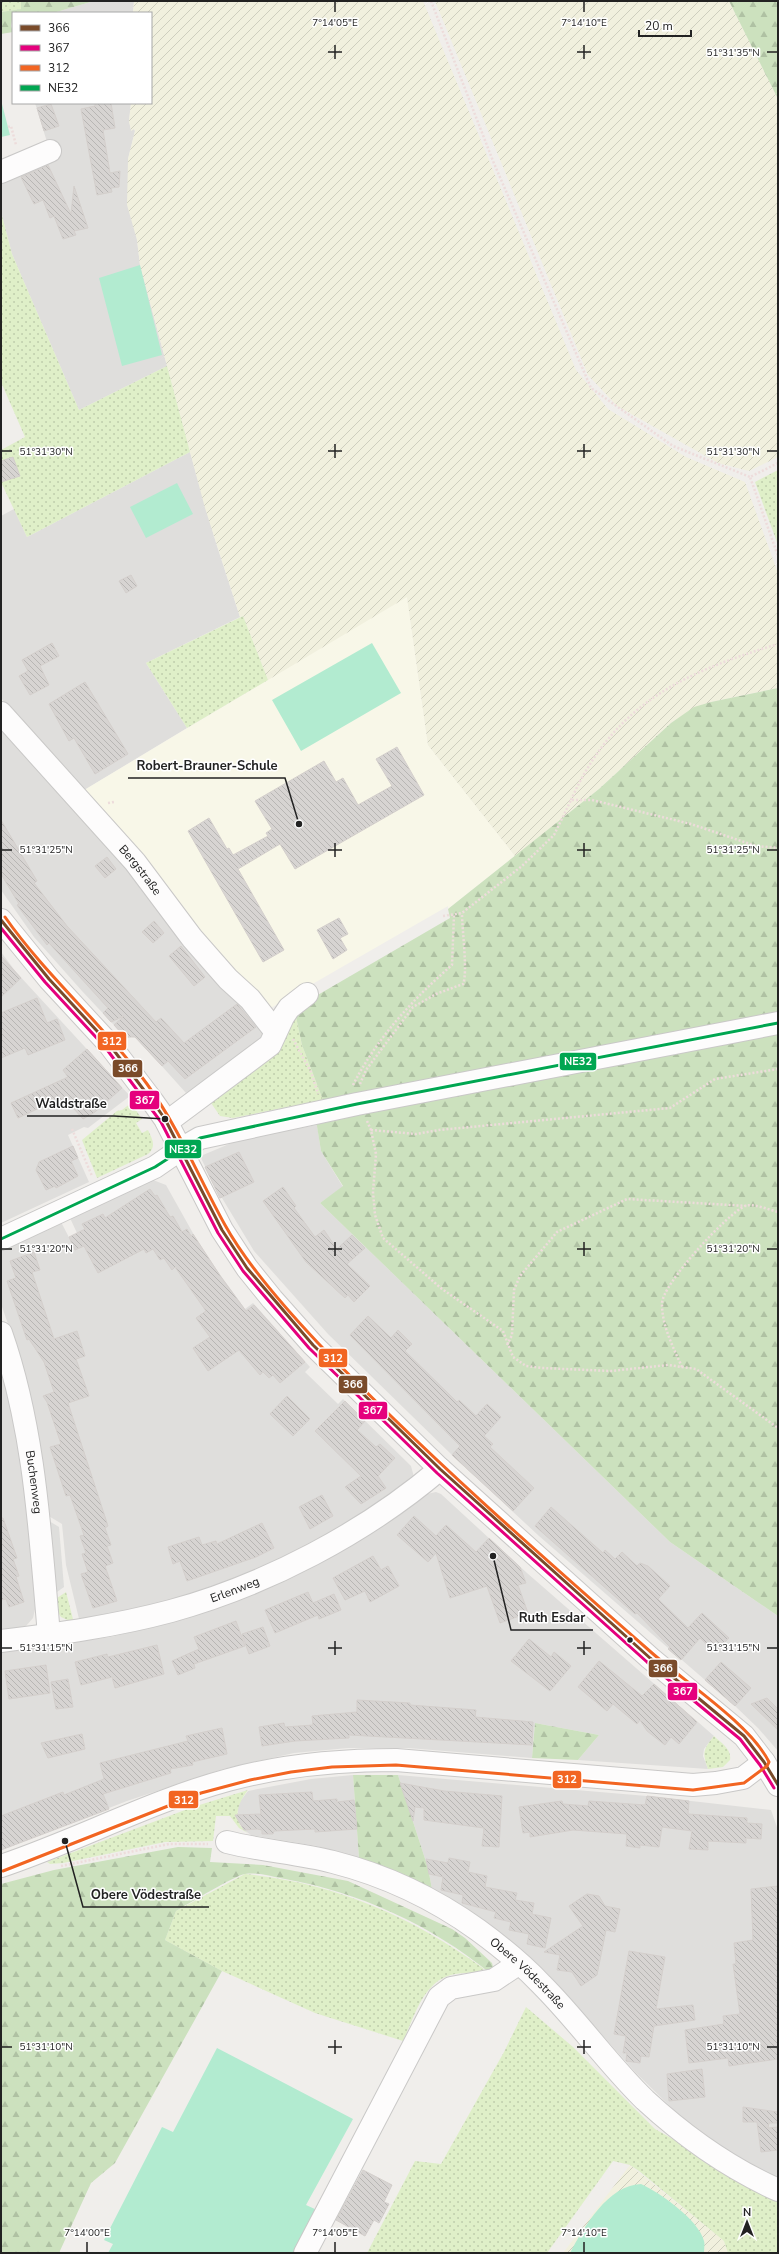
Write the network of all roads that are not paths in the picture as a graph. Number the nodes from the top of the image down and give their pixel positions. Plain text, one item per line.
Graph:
1 (50, 151) dead end
2 (1, 172) edge
3 (1, 713) edge
4 (1, 920) edge
5 (307, 994) dead end
6 (778, 1023) edge
7 (275, 1031) junction
8 (167, 1122) junction
9 (181, 1149) junction
10 (1, 1239) edge
11 (1, 1332) edge
12 (440, 1469) junction
13 (48, 1635) junction
14 (1, 1641) edge
15 (764, 1762) junction
16 (778, 1785) edge
17 (219, 1843) road end
18 (1, 1866) edge
19 (518, 1964) junction
20 (778, 2190) edge
21 (305, 2253) edge

1 - 2 street
3 - 7 street, Bergstraße
4 - 8 street
5 - 7 street
6 - 9 street
7 - 8 street
8 - 9 street
9 - 10 street
9 - 12 street
11 - 13 street, Buchenweg
12 - 13 street, Erlenweg
12 - 15 street
13 - 14 street, Erlenweg
15 - 16 street
15 - 18 street
17 - 19 street, Obere Vödestraße
19 - 20 street, Obere Vödestraße
19 - 21 street

